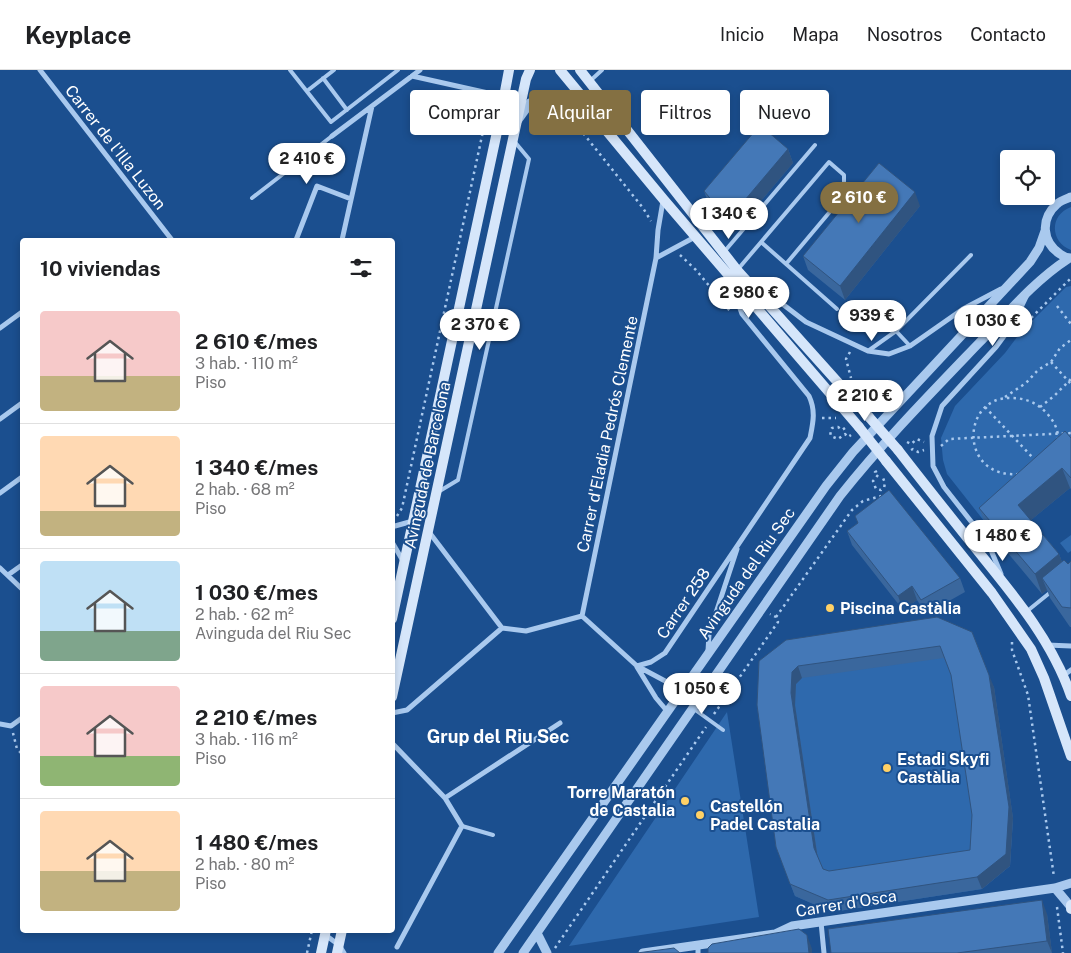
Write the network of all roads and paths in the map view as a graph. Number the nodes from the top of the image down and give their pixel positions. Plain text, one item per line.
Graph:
1 (40, 70) edge
2 (290, 70) edge
3 (334, 70) edge
4 (398, 70) edge
5 (509, 70) edge
6 (530, 70) edge
7 (560, 70) edge
8 (580, 70) edge
9 (602, 70) edge
10 (416, 72) edge
11 (323, 78) junction
12 (589, 82) junction
13 (478, 90) edge
14 (577, 90) edge
15 (307, 91) junction
16 (529, 104) edge
17 (372, 106) junction
18 (347, 110) junction
19 (519, 113) edge
20 (519, 118) edge
21 (482, 135) edge
22 (514, 135) edge
23 (610, 135) edge
24 (332, 136) joint
25 (513, 139) junction
26 (815, 145) dead end
27 (1071, 197) edge
28 (252, 198) dead end
29 (351, 199) junction
30 (664, 200) junction
31 (1045, 231) junction
32 (695, 237) junction
33 (170, 238) edge
34 (297, 238) edge
35 (342, 238) edge
36 (761, 242) junction
37 (723, 253) junction
38 (971, 255) dead end
39 (656, 258) junction
40 (1069, 259) edge
41 (786, 264) junction
42 (732, 272) junction
43 (1071, 278) edge
44 (1010, 284) junction
45 (1029, 292) junction
46 (1057, 306) dead end
47 (837, 309) dead end
48 (20, 313) edge
49 (1071, 324) edge
50 (0, 328) edge
51 (1020, 330) dead end
52 (896, 331) junction
53 (1071, 340) edge
54 (853, 345) junction
55 (910, 346) junction
56 (868, 351) junction
57 (1051, 362) junction
58 (1070, 381) edge
59 (856, 385) dead end
60 (866, 397) dead end
61 (1004, 397) junction
62 (20, 404) edge
63 (985, 407) junction
64 (1040, 407) junction
65 (873, 414) junction
66 (814, 417) junction
67 (0, 419) edge
68 (1071, 432) edge
69 (1059, 433) junction
70 (851, 435) dead end
71 (1012, 436) junction
72 (972, 438) junction
73 (1058, 441) edge
74 (901, 447) junction
75 (932, 454) junction
76 (914, 456) dead end
77 (1039, 464) edge
78 (881, 465) junction
79 (872, 473) dead end
80 (1024, 473) edge
81 (885, 476) dead end
82 (20, 478) edge
83 (0, 493) edge
84 (436, 494) junction
85 (885, 495) edge
86 (993, 517) edge
87 (414, 521) junction
88 (395, 522) edge
89 (395, 526) edge
90 (978, 530) junction
91 (428, 531) junction
92 (740, 541) junction
93 (395, 548) edge
94 (404, 564) junction
95 (20, 566) edge
96 (0, 568) edge
97 (8, 575) junction
98 (1004, 584) junction
99 (20, 587) edge
100 (1056, 588) edge
101 (395, 605) edge
102 (771, 610) dead end
103 (1025, 613) junction
104 (582, 616) junction
105 (776, 617) junction
106 (502, 628) junction
107 (1012, 641) dead end
108 (1048, 645) junction
109 (1071, 646) edge
110 (708, 652) junction
111 (637, 666) junction
112 (1067, 672) edge
113 (395, 683) edge
114 (686, 684) junction
115 (1071, 696) edge
116 (693, 708) junction
117 (667, 711) junction
118 (395, 712) edge
119 (20, 719) edge
120 (710, 721) junction
121 (560, 723) dead end
122 (0, 724) edge
123 (11, 726) junction
124 (723, 730) dead end
125 (395, 746) edge
126 (20, 752) edge
127 (1071, 756) edge
128 (445, 798) junction
129 (462, 826) junction
130 (493, 835) dead end
131 (1071, 883) edge
132 (1055, 888) junction
133 (1071, 907) edge
134 (821, 922) junction
135 (311, 933) edge
136 (324, 933) edge
137 (325, 933) edge
138 (342, 933) edge
139 (537, 933) junction
140 (397, 947) dead end
141 (698, 949) edge
142 (340, 950) edge
143 (307, 953) edge
144 (321, 953) edge
145 (498, 953) edge
146 (523, 953) edge
147 (547, 953) edge
148 (552, 953) edge
149 (643, 953) edge
150 (824, 953) edge
151 (1064, 953) edge

1 - 33 street, Carrer de l'Illa Luzon
2 - 15 lane
3 - 11 lane
4 - 18 lane
5 - 87 main road, Avinguda de Barcelona
6 - 19 main road, Avinguda de Barcelona
7 - 14 main road
8 - 12 main road
9 - 12 lane
10 - 13 street
10 - 17 street
11 - 15 lane
11 - 18 lane
12 - 37 main road
15 - 18 lane
16 - 20 street, Avinguda de Barcelona
17 - 24 street
17 - 29 street
21 - 88 path
22 - 25 main road, Avinguda de Barcelona
23 - 30 main road
24 - 28 lane
25 - 84 main road, Avinguda de Barcelona
25 - 84 lane
26 - 37 lane
27 - 31 street, Avinguda del Riu Sec
29 - 34 street
29 - 35 street
30 - 32 main road
30 - 39 street, Carrer d'Eladia Pedrós Clemente
31 - 40 street
31 - 44 street, Avinguda del Riu Sec
32 - 39 street
32 - 42 main road
36 - 41 lane
36 - 41 lane
36 - 42 lane
37 - 42 main road
38 - 52 lane
39 - 104 street, Carrer d'Eladia Pedrós Clemente
40 - 45 street, Avinguda del Riu Sec
41 - 47 lane
42 - 54 street
42 - 65 main road
42 - 66 street
42 - 78 main road, bridge
43 - 51 path
44 - 55 street
44 - 110 street, Avinguda del Riu Sec
45 - 75 street
45 - 116 street, Avinguda del Riu Sec
46 - 49 path
48 - 50 street
52 - 55 lane
52 - 56 lane
53 - 57 path
54 - 56 street
54 - 59 path
55 - 56 street
57 - 58 path
57 - 61 path
58 - 64 path
60 - 65 path
61 - 63 path
61 - 64 path
62 - 67 street
63 - 71 path
63 - 72 path
64 - 69 path
65 - 74 main road, bridge
66 - 70 path
66 - 92 street, Carrer 258
68 - 69 path
69 - 71 path
69 - 73 path
71 - 72 path
71 - 77 path
72 - 75 path
72 - 80 path
74 - 76 path
74 - 98 main road
75 - 90 street
78 - 79 path
78 - 81 path
78 - 127 main road
82 - 83 street
84 - 91 main road, Avinguda de Barcelona
85 - 105 path
86 - 90 street
87 - 89 street
87 - 94 main road, Avinguda de Barcelona
90 - 98 street
91 - 106 street
91 - 113 main road, Avinguda de Barcelona
92 - 110 street, Carrer 258
92 - 111 street, Carrer 258
93 - 94 street
94 - 101 main road, Avinguda de Barcelona
95 - 97 street
96 - 97 street
97 - 99 street
98 - 103 main road
100 - 103 lane
102 - 105 path
103 - 108 main road
104 - 106 street
104 - 111 street
105 - 120 path
106 - 118 street
107 - 132 path
108 - 109 street
108 - 112 main road
110 - 114 street, Avinguda del Riu Sec
111 - 114 street
111 - 117 street
112 - 115 main road
114 - 117 street, Avinguda del Riu Sec
116 - 120 lane
116 - 139 street, Avinguda del Riu Sec
117 - 145 street, Avinguda del Riu Sec
119 - 123 street
120 - 124 lane
120 - 148 path
121 - 128 street
122 - 123 street
123 - 126 path
125 - 128 street
128 - 129 street
129 - 130 lane
129 - 140 street
131 - 132 street, Carrer d'Osca
132 - 133 street
132 - 134 street, Carrer d'Osca
132 - 151 path
134 - 141 street, Carrer d'Osca
134 - 150 street
135 - 143 path
136 - 144 main road
137 - 142 street
138 - 142 main road
139 - 146 street, Avinguda del Riu Sec
139 - 147 street
141 - 149 street, Carrer d'Osca

